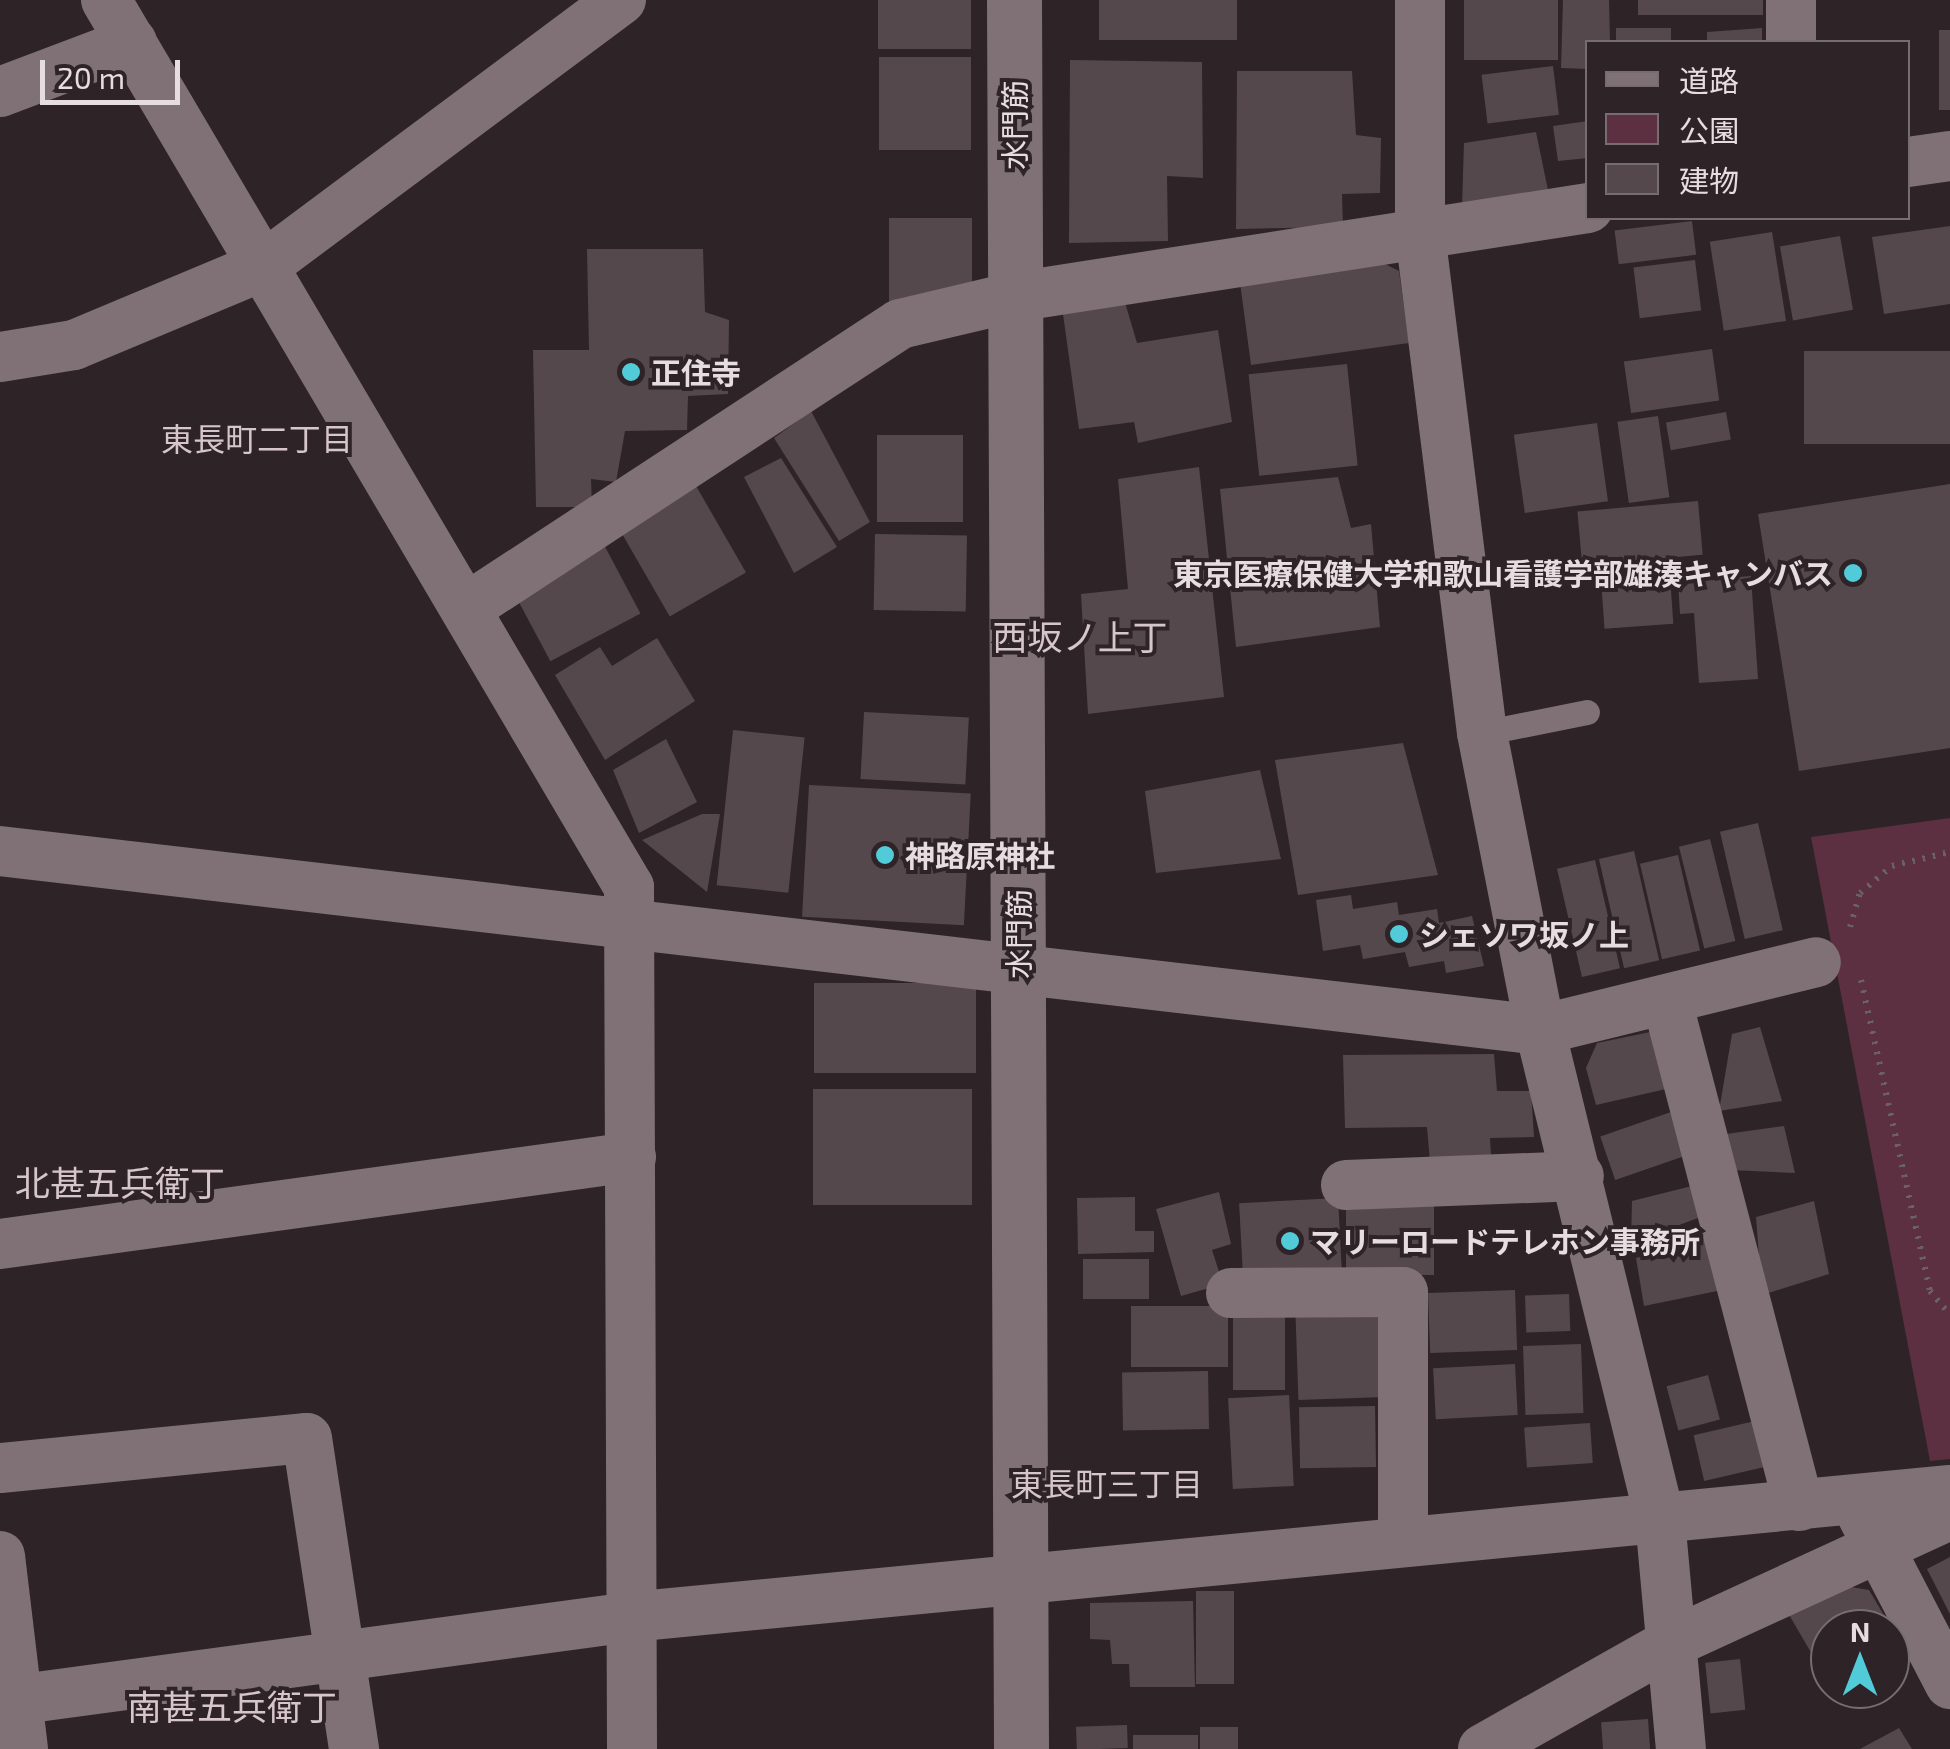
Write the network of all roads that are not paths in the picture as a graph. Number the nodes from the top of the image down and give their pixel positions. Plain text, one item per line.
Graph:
1 (106, 0) edge
2 (621, 0) edge
3 (1014, 0) edge
4 (1420, 0) edge
5 (1791, 0) edge
6 (1791, 40) edge
7 (132, 42) junction
8 (0, 92) edge
9 (1950, 156) edge
10 (1910, 162) edge
11 (1585, 208) edge
12 (1420, 233) junction
13 (265, 265) junction
14 (1014, 297) junction
15 (0, 357) edge
16 (468, 607) junction
17 (1587, 712) dead end
18 (1482, 733) junction
19 (1, 859) edge
20 (632, 923) junction
21 (1837, 964) road end
22 (1018, 968) junction
23 (1667, 1001) junction
24 (1540, 1030) junction
25 (631, 1157) junction
26 (1579, 1176) junction
27 (1346, 1185) dead end
28 (0, 1244) edge
29 (1231, 1293) dead end
30 (0, 1468) edge
31 (1950, 1490) edge
32 (1799, 1506) junction
33 (1950, 1515) edge
34 (1660, 1519) junction
35 (1865, 1522) junction
36 (1403, 1541) junction
37 (0, 1556) edge
38 (1020, 1576) junction
39 (630, 1618) junction
40 (1670, 1644) junction
41 (338, 1657) junction
42 (1950, 1684) edge
43 (9, 1701) edge
44 (23, 1749) edge
45 (354, 1749) edge
46 (632, 1749) edge
47 (1021, 1749) edge
48 (1483, 1749) edge
49 (1680, 1749) edge

1 - 7 street
2 - 13 street
3 - 14 street, 水門筋
4 - 12 street
5 - 6 street
7 - 8 street
7 - 13 street
9 - 10 street
11 - 12 street
12 - 14 street
12 - 18 street
13 - 15 street
13 - 16 street
14 - 16 street
14 - 22 street, 水門筋
16 - 20 street
17 - 18 lane
18 - 24 street
19 - 20 street
20 - 22 street
20 - 25 street
21 - 23 street
22 - 24 street
22 - 38 street, 水門筋
23 - 24 street
23 - 32 street
24 - 26 street
25 - 28 street
25 - 39 street
26 - 27 street
26 - 34 street
29 - 36 street
30 - 41 street
31 - 35 street
32 - 34 street
32 - 35 street
33 - 35 street
34 - 36 street
34 - 40 street
35 - 40 street
35 - 42 street
36 - 38 street
37 - 43 street
38 - 39 street
38 - 47 street, 水門筋
39 - 41 street
39 - 46 street
40 - 48 street
40 - 49 street
41 - 43 street
41 - 45 street
43 - 44 street

